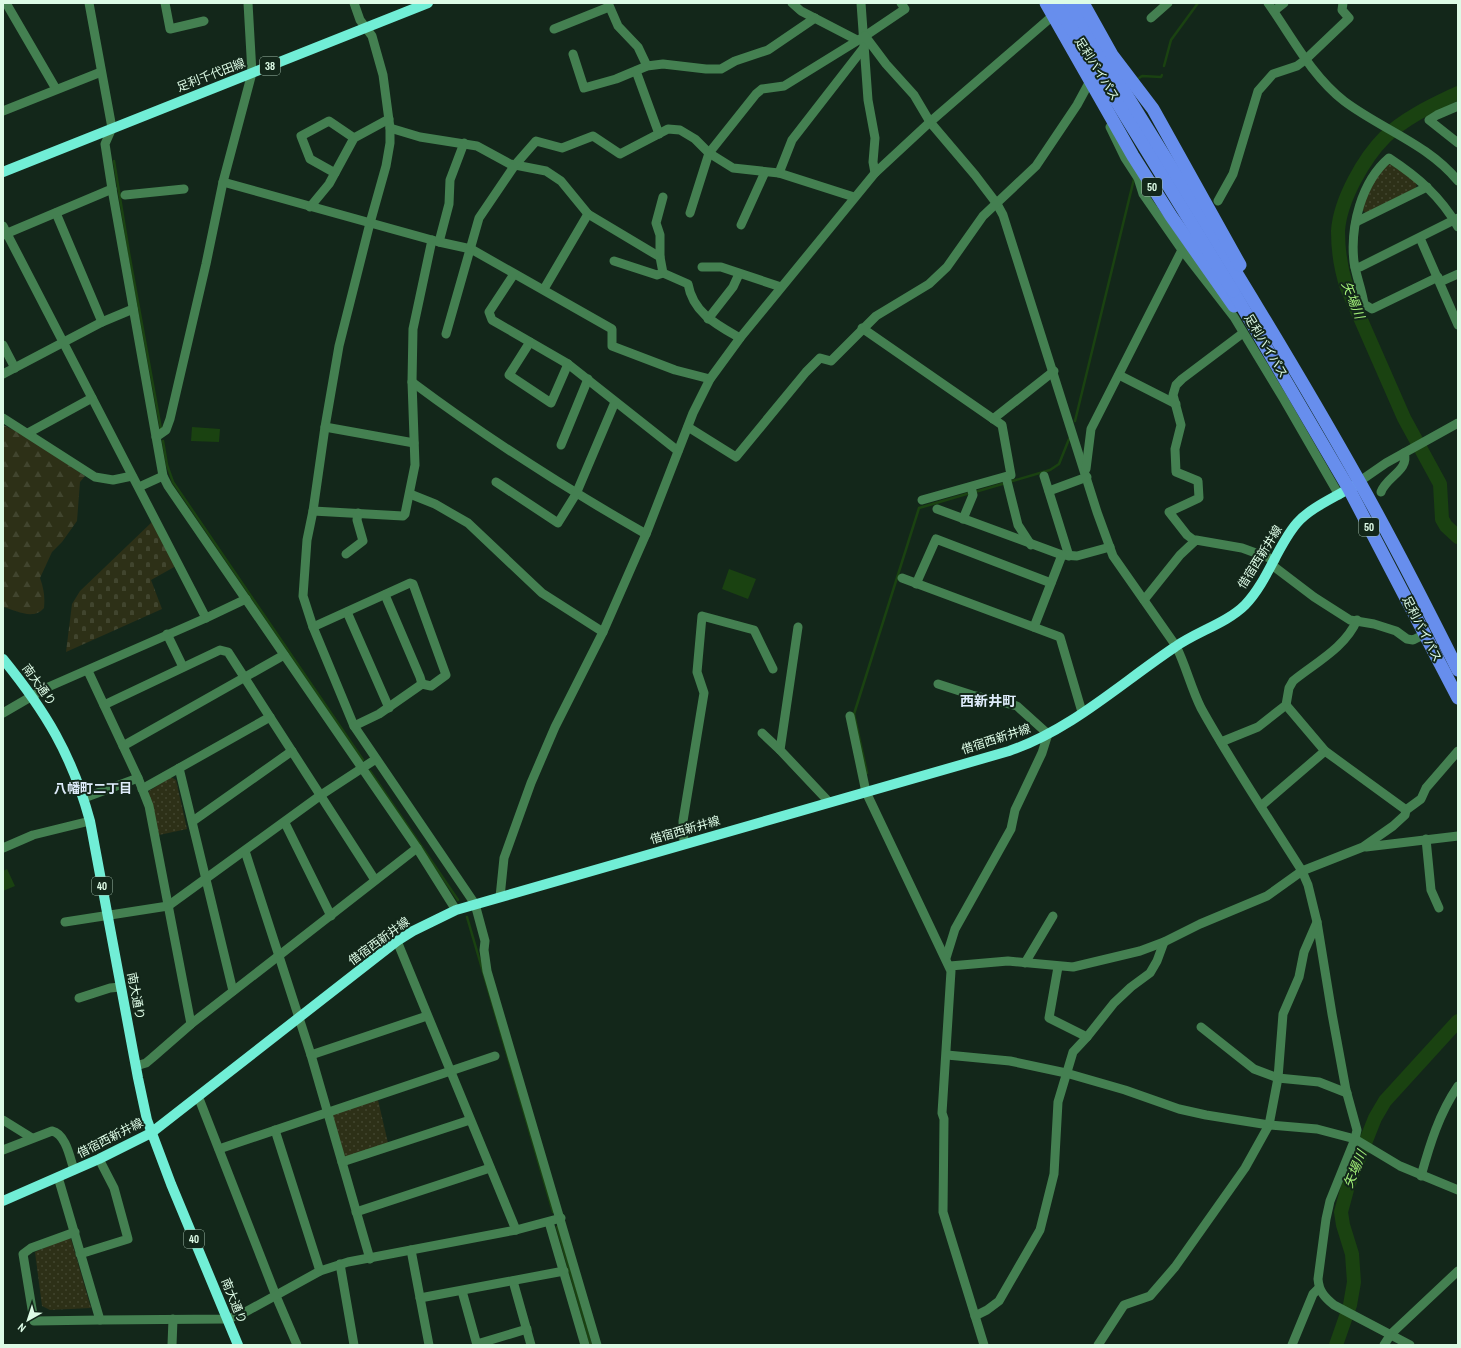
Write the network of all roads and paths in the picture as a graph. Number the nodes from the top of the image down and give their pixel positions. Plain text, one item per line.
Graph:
1 (6, 3) edge
2 (89, 3) edge
3 (165, 3) edge
4 (247, 3) edge
5 (354, 3) edge
6 (428, 3) edge
7 (792, 3) edge
8 (901, 3) edge
9 (1046, 3) edge
10 (1066, 3) edge
11 (1070, 3) edge
12 (1083, 3) edge
13 (1168, 3) edge
14 (1268, 3) edge
15 (1284, 3) edge
16 (1343, 3) edge
17 (862, 4) edge
18 (608, 5) edge
19 (1055, 9) edge
20 (1274, 11) junction
21 (815, 18) junction
22 (1151, 18) dead end
23 (204, 21) dead end
24 (366, 28) junction
25 (554, 29) dead end
26 (861, 38) junction
27 (865, 46) junction
28 (573, 54) dead end
29 (1305, 60) junction
30 (647, 66) junction
31 (636, 71) junction
32 (101, 72) junction
33 (252, 73) junction
34 (1090, 81) junction
35 (56, 89) junction
36 (1458, 106) edge
37 (3, 111) edge
38 (1108, 113) junction
39 (930, 122) junction
40 (389, 123) junction
41 (112, 128) junction
42 (659, 134) junction
43 (354, 138) junction
44 (464, 143) junction
45 (1458, 143) edge
46 (709, 153) junction
47 (515, 165) junction
48 (3, 172) edge
49 (765, 172) junction
50 (335, 173) junction
51 (779, 173) junction
52 (875, 173) junction
53 (1458, 181) edge
54 (223, 182) junction
55 (1428, 186) junction
56 (112, 189) junction
57 (184, 190) dead end
58 (125, 195) dead end
59 (663, 197) dead end
60 (854, 197) junction
61 (1218, 201) dead end
62 (997, 204) junction
63 (310, 207) junction
64 (56, 213) junction
65 (588, 214) junction
66 (690, 214) dead end
67 (1356, 222) junction
68 (1457, 222) edge
69 (370, 224) junction
70 (741, 225) dead end
71 (4, 231) edge
72 (1420, 238) junction
73 (436, 241) junction
74 (471, 249) junction
75 (1182, 250) junction
76 (660, 257) junction
77 (614, 262) dead end
78 (702, 267) dead end
79 (1355, 267) junction
80 (663, 273) junction
81 (514, 274) junction
82 (739, 274) junction
83 (1458, 274) edge
84 (1439, 280) junction
85 (781, 287) junction
86 (1237, 287) junction
87 (544, 290) junction
88 (133, 309) junction
89 (708, 319) junction
90 (102, 322) junction
91 (1458, 325) edge
92 (862, 328) junction
93 (1243, 333) junction
94 (446, 334) dead end
95 (740, 338) junction
96 (530, 342) junction
97 (64, 343) junction
98 (3, 345) edge
99 (1275, 360) junction
100 (1290, 361) junction
101 (568, 364) junction
102 (15, 368) junction
103 (1054, 371) junction
104 (3, 374) edge
105 (1119, 375) junction
106 (588, 379) junction
107 (710, 379) junction
108 (412, 382) junction
109 (92, 398) junction
110 (615, 402) junction
111 (1176, 404) junction
112 (3, 418) edge
113 (993, 419) junction
114 (1458, 423) edge
115 (325, 427) junction
116 (688, 427) junction
117 (28, 433) junction
118 (156, 437) junction
119 (414, 443) junction
120 (562, 445) dead end
121 (678, 451) junction
122 (1408, 451) junction
123 (1086, 475) junction
124 (132, 476) junction
125 (163, 476) junction
126 (1044, 476) dead end
127 (1006, 477) junction
128 (1360, 481) junction
129 (496, 482) dead end
130 (971, 487) junction
131 (138, 488) junction
132 (1049, 491) junction
133 (1344, 492) junction
134 (1380, 492) dead end
135 (410, 494) junction
136 (576, 494) junction
137 (922, 500) dead end
138 (937, 509) dead end
139 (314, 511) junction
140 (358, 513) junction
141 (963, 519) junction
142 (646, 534) junction
143 (1195, 541) junction
144 (1031, 545) junction
145 (1110, 547) junction
146 (346, 554) dead end
147 (1066, 555) junction
148 (1274, 563) junction
149 (902, 578) dead end
150 (1051, 583) junction
151 (916, 584) junction
152 (385, 595) junction
153 (246, 599) junction
154 (1144, 600) junction
155 (347, 612) junction
156 (206, 618) junction
157 (1357, 620) junction
158 (313, 627) junction
159 (798, 627) dead end
160 (1034, 627) junction
161 (604, 632) junction
162 (167, 634) junction
163 (1425, 634) junction
164 (1176, 646) junction
165 (284, 655) junction
166 (3, 659) edge
167 (183, 667) junction
168 (773, 669) dead end
169 (1458, 670) edge
170 (88, 671) junction
171 (245, 678) junction
172 (422, 684) junction
173 (938, 684) dead end
174 (31, 695) junction
175 (1458, 698) edge
176 (104, 705) junction
177 (1286, 705) junction
178 (389, 708) junction
179 (1082, 712) junction
180 (3, 713) edge
181 (850, 716) dead end
182 (270, 717) junction
183 (354, 726) junction
184 (762, 733) dead end
185 (1048, 734) junction
186 (1221, 742) junction
187 (123, 746) junction
188 (780, 750) junction
189 (292, 751) junction
190 (1458, 751) edge
191 (1325, 752) junction
192 (376, 759) junction
193 (179, 768) junction
194 (362, 768) junction
195 (138, 778) junction
196 (142, 789) junction
197 (866, 792) junction
198 (321, 795) junction
199 (84, 798) junction
200 (829, 802) junction
201 (1261, 806) junction
202 (1406, 810) junction
203 (90, 821) junction
204 (193, 821) junction
205 (284, 823) junction
206 (1458, 836) edge
207 (1426, 839) junction
208 (684, 844) junction
209 (1363, 847) junction
210 (3, 848) edge
211 (417, 848) junction
212 (245, 851) junction
213 (1302, 871) junction
214 (206, 880) junction
215 (376, 880) junction
216 (500, 897) junction
217 (476, 904) junction
218 (168, 906) junction
219 (1439, 908) dead end
220 (456, 910) junction
221 (107, 916) junction
222 (330, 916) junction
223 (1053, 916) dead end
224 (65, 922) dead end
225 (1317, 922) junction
226 (398, 941) junction
227 (1164, 942) junction
228 (278, 957) junction
229 (948, 962) junction
230 (1025, 963) junction
231 (1058, 967) junction
232 (120, 987) junction
233 (233, 992) junction
234 (79, 998) dead end
235 (427, 1016) junction
236 (298, 1018) junction
237 (191, 1024) junction
238 (1201, 1026) dead end
239 (1087, 1037) junction
240 (311, 1055) junction
241 (947, 1055) junction
242 (495, 1056) dead end
243 (136, 1066) junction
244 (451, 1070) junction
245 (1066, 1074) junction
246 (1278, 1078) junction
247 (1458, 1086) edge
248 (1347, 1093) junction
249 (198, 1096) junction
250 (327, 1112) junction
251 (3, 1120) edge
252 (470, 1120) junction
253 (1269, 1125) junction
254 (275, 1130) junction
255 (151, 1132) junction
256 (32, 1138) junction
257 (1357, 1140) junction
258 (219, 1149) junction
259 (3, 1150) edge
260 (99, 1159) junction
261 (342, 1162) junction
262 (490, 1168) junction
263 (74, 1170) junction
264 (1421, 1176) junction
265 (58, 1177) junction
266 (1458, 1190) edge
267 (3, 1201) edge
268 (356, 1212) junction
269 (561, 1218) junction
270 (549, 1222) junction
271 (516, 1230) junction
272 (75, 1232) junction
273 (411, 1250) junction
274 (80, 1254) junction
275 (370, 1259) junction
276 (340, 1264) junction
277 (320, 1271) junction
278 (564, 1271) junction
279 (1458, 1271) edge
280 (513, 1281) junction
281 (1319, 1288) junction
282 (462, 1292) junction
283 (276, 1296) junction
284 (420, 1298) junction
285 (975, 1316) junction
286 (172, 1319) junction
287 (226, 1319) junction
288 (100, 1320) junction
289 (527, 1329) junction
290 (1391, 1334) junction
291 (477, 1344) edge
292 (172, 1345) edge
293 (238, 1345) edge
294 (298, 1345) edge
295 (354, 1345) edge
296 (429, 1345) edge
297 (531, 1345) edge
298 (585, 1345) edge
299 (597, 1345) edge
300 (984, 1345) edge
301 (1098, 1345) edge
302 (1292, 1345) edge
303 (1384, 1345) edge
304 (1410, 1345) edge

1 - 35 street
2 - 32 street
3 - 23 street
4 - 33 street
5 - 24 street
6 - 24 main road, 足利千代田線 / 38
7 - 21 street
8 - 26 street
9 - 19 highway, 50
10 - 19 street
11 - 86 highway, 足利バイパス / 50
12 - 100 highway, 50
13 - 22 street
14 - 20 street
15 - 20 street
16 - 29 street
17 - 26 street
18 - 25 street
18 - 30 street
19 - 34 highway, 50
19 - 39 street
19 - 86 highway, 足利バイパス / 50, bridge
20 - 29 street
21 - 26 street
21 - 30 street
24 - 33 main road, 足利千代田線 / 38
24 - 40 street
26 - 27 street
26 - 39 street
26 - 46 street
27 - 51 street
27 - 52 street
28 - 31 street
29 - 53 street
29 - 61 street
30 - 31 street
31 - 42 street
32 - 35 street
32 - 41 street
33 - 41 main road, 足利千代田線 / 38
33 - 54 street
34 - 38 highway, 50
34 - 62 street
35 - 37 street
36 - 45 street
38 - 75 street
38 - 99 highway, 50
39 - 52 street
39 - 62 street
40 - 43 street
40 - 44 street
40 - 69 street
41 - 48 main road, 足利千代田線 / 38
41 - 56 street
42 - 46 street
42 - 47 street
43 - 50 street
43 - 50 street
44 - 47 street
44 - 73 street
46 - 49 street
46 - 66 street
47 - 65 street
47 - 74 street
49 - 51 street
49 - 70 street
50 - 63 street
51 - 60 street
52 - 60 street
54 - 63 street
54 - 118 street
55 - 67 street
55 - 67 street
55 - 68 street
56 - 64 street
56 - 88 street
57 - 58 street
59 - 76 street
60 - 85 street
62 - 92 street
62 - 103 street
63 - 69 street
64 - 71 street
64 - 90 street
65 - 76 street
65 - 87 street
67 - 79 street
68 - 72 street
69 - 73 street
69 - 115 street
71 - 97 street
72 - 79 street
72 - 84 street
73 - 74 street
73 - 108 street
74 - 81 street
74 - 94 street
75 - 93 street
75 - 105 street
76 - 80 street
77 - 80 street
78 - 82 street
79 - 84 street
80 - 89 street
81 - 87 street
81 - 96 street
82 - 85 street
82 - 89 street
83 - 84 street
84 - 91 street
85 - 95 street
86 - 99 highway, 足利バイパス / 50
86 - 100 highway, 足利バイパス / 50
87 - 107 street
88 - 90 street
88 - 118 street
89 - 95 street
90 - 97 street
92 - 113 street
92 - 116 street
93 - 111 street
93 - 133 street
95 - 107 street
96 - 101 street
96 - 101 street
97 - 102 street
97 - 109 street
98 - 102 street
99 - 133 highway, 足利バイパス / 50
100 - 128 highway, 足利バイパス / 50
101 - 106 street
102 - 104 street
103 - 113 street
103 - 123 street
105 - 111 street
105 - 123 street
106 - 110 street
106 - 120 street
107 - 116 street
108 - 119 street
108 - 136 street
109 - 117 street
109 - 124 street
110 - 121 street
110 - 136 street
111 - 143 street
112 - 117 street
113 - 127 street
114 - 122 street
115 - 119 street
115 - 139 street
116 - 121 street
117 - 124 street
118 - 125 street
119 - 135 street
121 - 142 street
122 - 128 street
122 - 134 street
123 - 132 street
123 - 145 street
124 - 131 street
125 - 131 street
125 - 153 street
126 - 132 street
127 - 130 street
127 - 144 street
128 - 133 main road, 借宿西新井線
128 - 169 highway, 足利バイパス / 50
129 - 136 street
130 - 137 street
130 - 141 street
131 - 156 street
132 - 147 street
133 - 148 main road, 借宿西新井線
133 - 163 highway, 足利バイパス / 50
135 - 140 street
135 - 161 street
136 - 142 street
138 - 141 street
139 - 140 street
139 - 158 street
140 - 146 street
141 - 144 street
142 - 161 street
143 - 148 street
143 - 154 street
144 - 147 street
145 - 147 street
145 - 154 street
147 - 150 street
148 - 157 street
148 - 164 main road, 借宿西新井線
149 - 151 street
150 - 151 street
150 - 160 street
151 - 160 street
152 - 155 street
152 - 172 street
152 - 172 street
153 - 156 street
153 - 165 street
154 - 164 street
155 - 158 street
155 - 178 street
156 - 162 street
157 - 163 street
157 - 177 street
158 - 183 street
159 - 188 street
160 - 179 street
161 - 216 street
162 - 167 street
162 - 170 street
163 - 175 highway, 足利バイパス / 50
164 - 179 main road, 借宿西新井線
164 - 186 street
165 - 171 street
165 - 194 street
166 - 174 main road, 南大通り / 40
167 - 171 street
167 - 176 street
168 - 208 street
170 - 174 street
170 - 176 street
171 - 182 street
171 - 187 street
172 - 178 street
173 - 185 street
174 - 180 street
174 - 199 main road, 南大通り / 40
176 - 187 street
177 - 186 street
177 - 191 street
178 - 183 street
179 - 185 main road, 借宿西新井線
181 - 197 street
182 - 189 street
182 - 193 street
183 - 192 street
184 - 188 street
185 - 197 main road, 借宿西新井線
185 - 229 street
186 - 201 street
187 - 195 street
188 - 200 street
189 - 198 street
189 - 204 street
190 - 202 street
191 - 201 street
191 - 202 street
192 - 194 street
192 - 217 street
193 - 196 street
193 - 204 street
194 - 198 street
194 - 211 street
195 - 196 street
195 - 199 street
196 - 218 street
197 - 200 main road, 借宿西新井線
197 - 229 street
198 - 205 street
198 - 215 street
199 - 203 main road, 南大通り / 40
200 - 208 main road, 借宿西新井線
201 - 213 street
202 - 209 street
203 - 210 street
203 - 221 main road, 南大通り / 40
204 - 214 street
205 - 212 street
205 - 222 street
206 - 207 street
207 - 209 street
207 - 219 street
208 - 216 main road, 借宿西新井線
209 - 213 street
211 - 215 street
211 - 220 street
212 - 214 street
212 - 228 street
213 - 225 street
213 - 227 street
214 - 218 street
214 - 233 street
215 - 222 street
216 - 217 main road, 借宿西新井線
217 - 220 main road, 借宿西新井線
217 - 269 street
218 - 221 street
218 - 237 street
220 - 226 main road, 借宿西新井線
221 - 224 street
221 - 232 main road, 南大通り / 40
222 - 228 street
223 - 230 street
225 - 246 street
225 - 248 street
226 - 235 street
226 - 236 main road, 借宿西新井線
227 - 231 street
227 - 239 street
228 - 233 street
228 - 236 street
229 - 230 street
229 - 241 street
230 - 231 street
231 - 239 street
232 - 234 street
232 - 243 main road, 南大通り / 40
233 - 237 street
235 - 240 street
235 - 244 street
236 - 240 street
236 - 249 main road, 借宿西新井線
237 - 243 street
238 - 246 street
239 - 245 street
240 - 250 street
241 - 245 street
241 - 285 street
242 - 244 street
243 - 255 main road, 南大通り / 40
244 - 250 street
244 - 252 street
245 - 253 street
245 - 285 street
246 - 248 street
246 - 253 street
247 - 264 street
248 - 257 street
249 - 255 main road, 借宿西新井線
249 - 258 street
250 - 254 street
250 - 261 street
251 - 256 street
252 - 261 street
252 - 262 street
253 - 257 street
253 - 301 street
254 - 258 street
254 - 277 street
255 - 260 main road, 借宿西新井線
255 - 287 main road, 南大通り / 40
256 - 259 street
256 - 263 street
257 - 264 street
257 - 281 street
258 - 283 street
260 - 263 main road, 借宿西新井線
260 - 274 street
261 - 268 street
262 - 268 street
262 - 271 street
263 - 265 main road, 借宿西新井線
264 - 266 street
265 - 267 main road, 借宿西新井線
265 - 272 street
268 - 275 street
269 - 270 street
269 - 299 street
270 - 271 street
270 - 278 street
271 - 273 street
272 - 274 street
272 - 288 street
273 - 275 street
273 - 284 street
274 - 288 street
275 - 276 street
276 - 277 street
276 - 295 street
277 - 283 street
278 - 280 street
278 - 298 street
279 - 290 street
280 - 282 street
280 - 289 street
281 - 290 street
281 - 302 street
282 - 284 street
282 - 291 street
283 - 287 street
283 - 294 street
284 - 296 street
285 - 300 street
286 - 287 street
286 - 288 street
286 - 292 street
287 - 293 main road, 南大通り / 40
289 - 291 street
289 - 297 street
290 - 303 street
290 - 304 street

